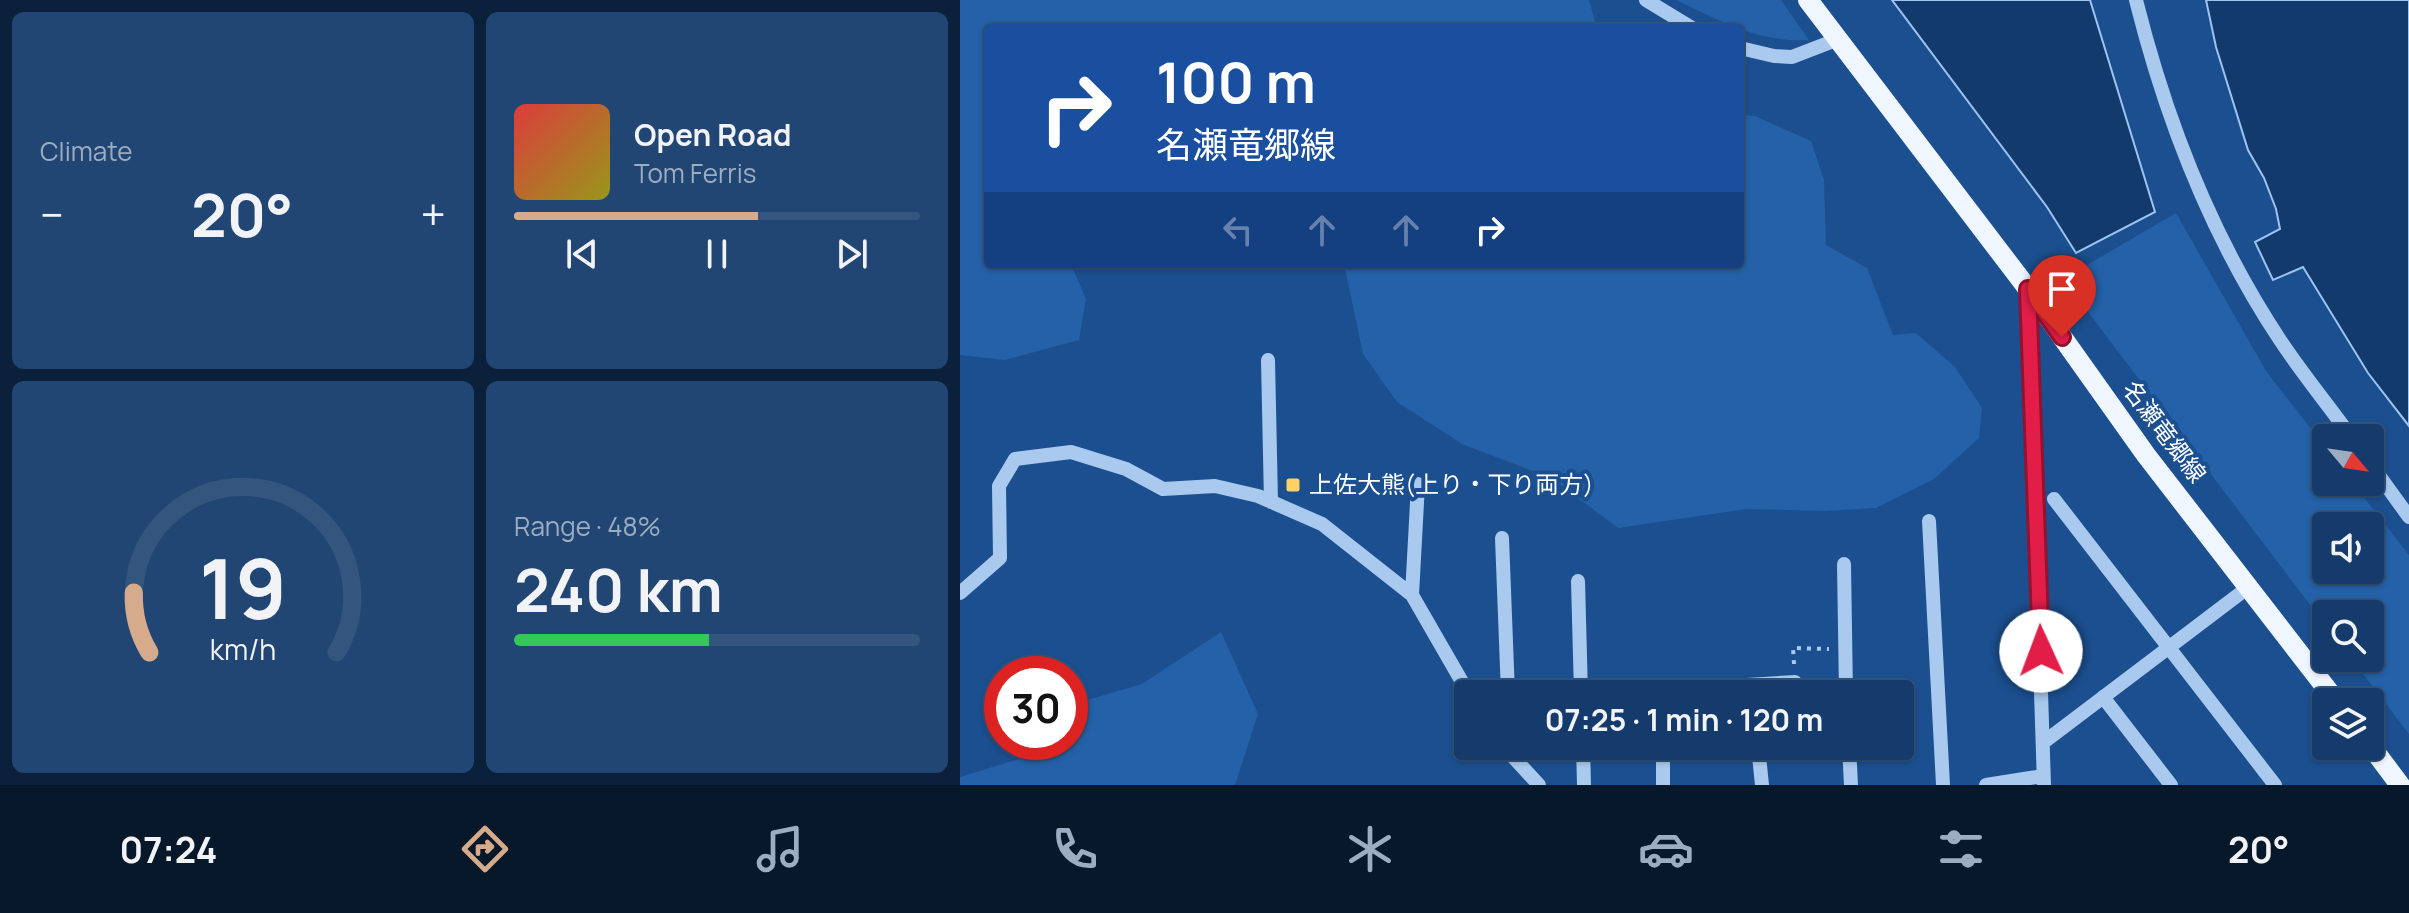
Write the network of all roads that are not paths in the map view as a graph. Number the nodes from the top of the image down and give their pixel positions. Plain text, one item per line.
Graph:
1 (1646, 0) edge
2 (1808, 0) edge
3 (2136, 0) edge
4 (1685, 24) edge
5 (1836, 40) junction
6 (1744, 49) edge
7 (2028, 289) junction
8 (1268, 360) dead end
9 (2342, 424) edge
10 (2384, 482) edge
11 (1418, 484) dead end
12 (2054, 499) dead end
13 (1271, 502) junction
14 (2409, 517) edge
15 (1929, 521) dead end
16 (1502, 538) dead end
17 (1844, 564) dead end
18 (1578, 581) dead end
19 (2250, 586) junction
20 (960, 593) edge
21 (1412, 595) junction
22 (2170, 646) junction
23 (1461, 680) edge
24 (1507, 680) edge
25 (1581, 680) edge
26 (1845, 680) edge
27 (2326, 688) edge
28 (2103, 697) junction
29 (2044, 742) junction
30 (1517, 760) edge
31 (1583, 760) edge
32 (1663, 760) edge
33 (1759, 760) edge
34 (1850, 760) edge
35 (2379, 760) edge
36 (2046, 782) edge
37 (2392, 782) edge
38 (1539, 785) edge
39 (1584, 785) edge
40 (1663, 785) edge
41 (1762, 785) edge
42 (1851, 785) edge
43 (1943, 785) edge
44 (1986, 785) edge
45 (2171, 785) edge
46 (2275, 785) edge

1 - 4 street
2 - 5 main road, 名瀬竜郷線
3 - 9 street
5 - 6 street
5 - 7 main road, 名瀬竜郷線
7 - 19 main road, 名瀬竜郷線
7 - 29 street
8 - 13 street
10 - 14 street
11 - 21 street
12 - 22 street
13 - 20 street
13 - 21 street
15 - 43 street
16 - 24 street
17 - 26 street
18 - 25 street
19 - 22 street
19 - 27 main road, 名瀬竜郷線
21 - 23 street
22 - 28 street
22 - 46 street
28 - 29 street
28 - 45 street
29 - 36 street
30 - 38 street
31 - 39 street
32 - 40 street
33 - 41 street
34 - 42 street
35 - 37 main road
36 - 44 street

